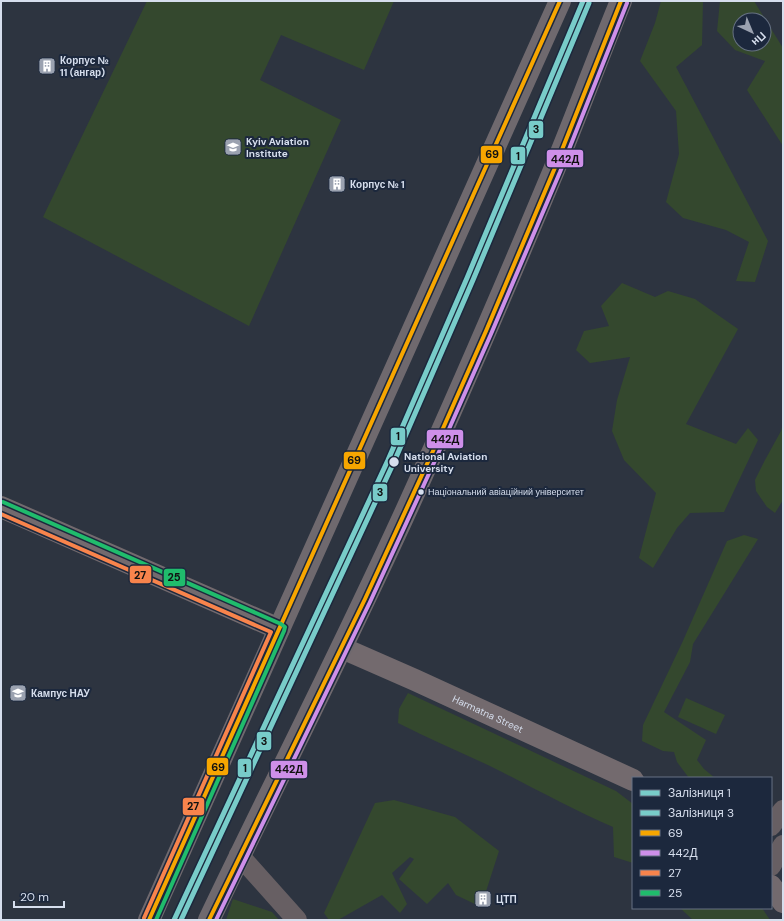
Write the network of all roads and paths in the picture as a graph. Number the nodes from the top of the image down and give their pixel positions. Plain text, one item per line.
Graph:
1 (560, 1) edge
2 (621, 1) edge
3 (1, 507) edge
4 (279, 629) junction
5 (342, 648) junction
6 (632, 780) edge
7 (783, 810) edge
8 (772, 825) edge
9 (783, 845) edge
10 (240, 855) junction
11 (772, 864) edge
12 (772, 887) edge
13 (783, 902) edge
14 (149, 920) edge
15 (209, 920) edge
16 (297, 920) edge

1 - 4 main road
2 - 5 main road
3 - 4 street
4 - 14 main road
5 - 6 street, Harmatna Street
5 - 10 main road
7 - 8 street
9 - 11 street
10 - 15 main road
10 - 16 street
12 - 13 street

